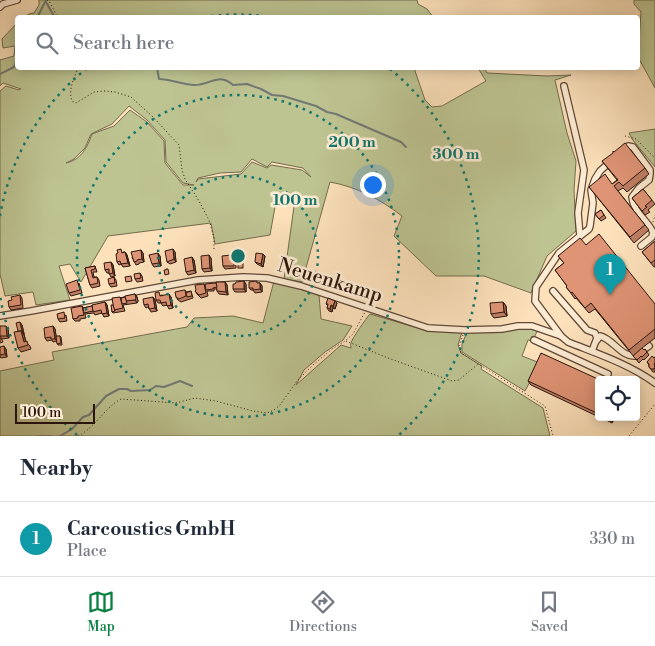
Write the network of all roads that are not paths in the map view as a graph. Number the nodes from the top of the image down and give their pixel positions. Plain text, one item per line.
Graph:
1 (8, 0) edge
2 (17, 0) edge
3 (1, 6) edge
4 (564, 86) dead end
5 (619, 154) edge
6 (613, 159) edge
7 (580, 236) junction
8 (642, 246) dead end
9 (553, 291) dead end
10 (0, 316) edge
11 (561, 336) junction
12 (534, 340) dead end
13 (597, 340) junction
14 (568, 342) junction
15 (649, 346) dead end
16 (592, 351) junction
17 (563, 354) junction
18 (608, 374) dead end
19 (655, 383) edge

1 - 3 street
2 - 3 street
4 - 7 street
5 - 8 street
6 - 7 street
7 - 11 street, Neuenkamp
9 - 13 street
10 - 11 street, Neuenkamp
11 - 14 street, Neuenkamp
12 - 17 street
13 - 15 street
13 - 16 street
14 - 16 street, Neuenkamp
14 - 17 street
16 - 19 street, Neuenkamp
17 - 18 street

